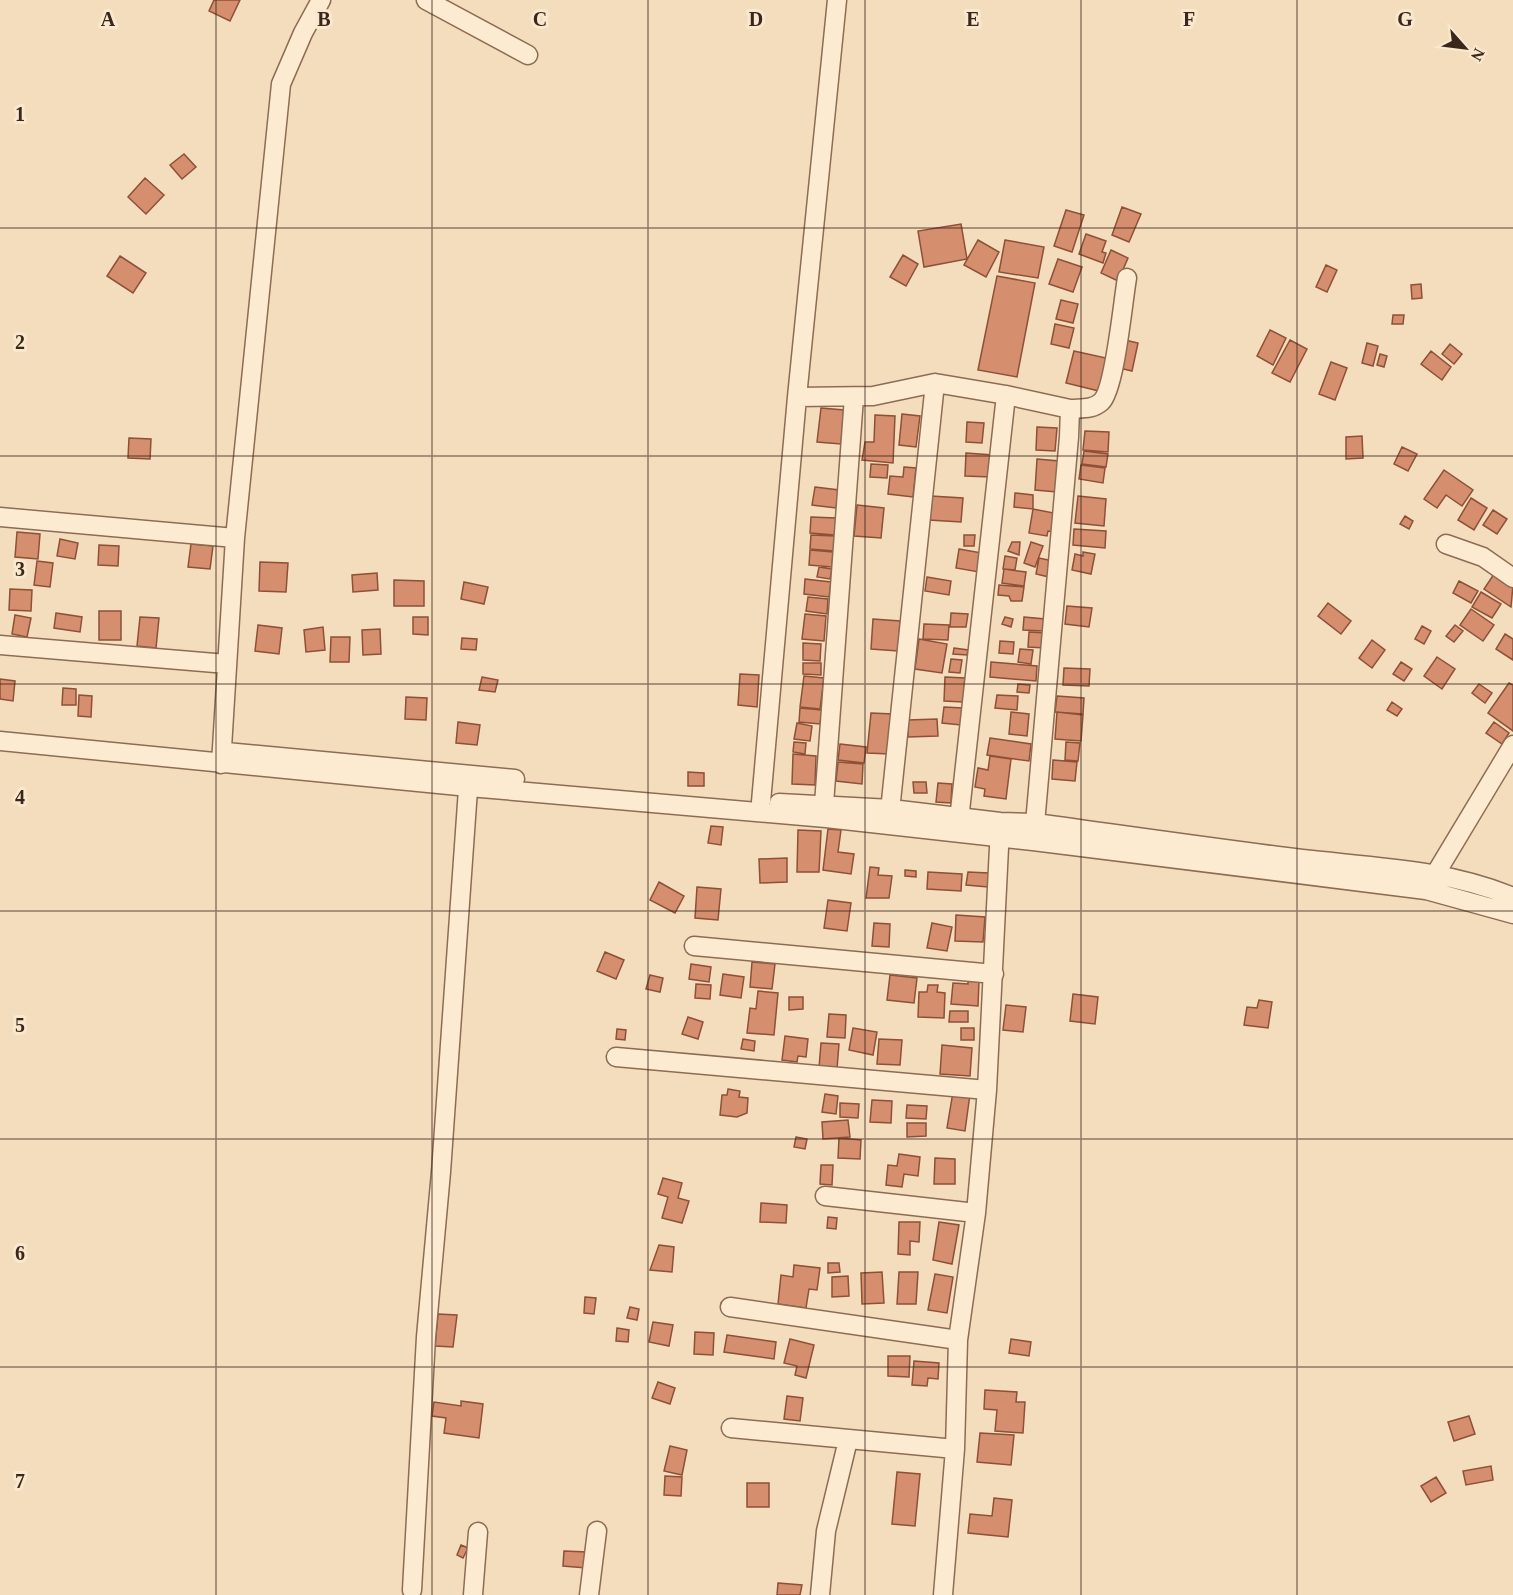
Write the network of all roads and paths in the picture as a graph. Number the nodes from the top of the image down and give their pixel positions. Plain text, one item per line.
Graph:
1 (321, 0) edge
2 (426, 0) edge
3 (837, 0) edge
4 (528, 55) dead end
5 (1127, 278) dead end
6 (935, 384) junction
7 (1006, 395) junction
8 (797, 397) junction
9 (854, 397) junction
10 (1070, 409) junction
11 (0, 517) edge
12 (235, 538) junction
13 (1446, 544) dead end
14 (1513, 578) edge
15 (0, 645) edge
16 (227, 664) junction
17 (0, 734) edge
18 (0, 741) edge
19 (1513, 745) edge
20 (221, 758) junction
21 (469, 781) junction
22 (762, 802) junction
23 (824, 804) junction
24 (890, 817) junction
25 (958, 825) junction
26 (1000, 830) junction
27 (1034, 832) junction
28 (1435, 874) junction
29 (1426, 890) junction
30 (1513, 897) edge
31 (1513, 914) edge
32 (694, 946) dead end
33 (994, 974) junction
34 (616, 1057) dead end
35 (987, 1090) junction
36 (825, 1196) dead end
37 (976, 1213) junction
38 (729, 1307) dead end
39 (958, 1340) junction
40 (731, 1428) dead end
41 (848, 1440) junction
42 (955, 1449) junction
43 (597, 1530) dead end
44 (478, 1532) dead end
45 (412, 1590) dead end
46 (473, 1595) edge
47 (589, 1595) edge
48 (820, 1595) edge
49 (943, 1595) edge

1 - 12 street
2 - 4 street
3 - 8 street
5 - 10 street
6 - 7 street
6 - 9 street
6 - 24 street
7 - 10 street
7 - 25 street
8 - 9 street
8 - 22 street
9 - 23 street
10 - 27 street
11 - 12 street
12 - 16 street
13 - 14 street
15 - 16 street
16 - 20 street
17 - 20 street
18 - 20 street
19 - 28 street
20 - 21 street
21 - 22 street
21 - 24 street
21 - 45 street
22 - 23 street
23 - 24 street
24 - 25 street
25 - 26 street
26 - 27 street
26 - 33 street
27 - 28 street
27 - 29 street
28 - 29 street
28 - 30 street
29 - 31 street
32 - 33 street
33 - 35 street
34 - 35 street
35 - 37 street
36 - 37 street
37 - 39 street
38 - 39 street
39 - 42 street
40 - 41 street
41 - 42 street
41 - 48 street
42 - 49 street
43 - 47 street
44 - 46 street

